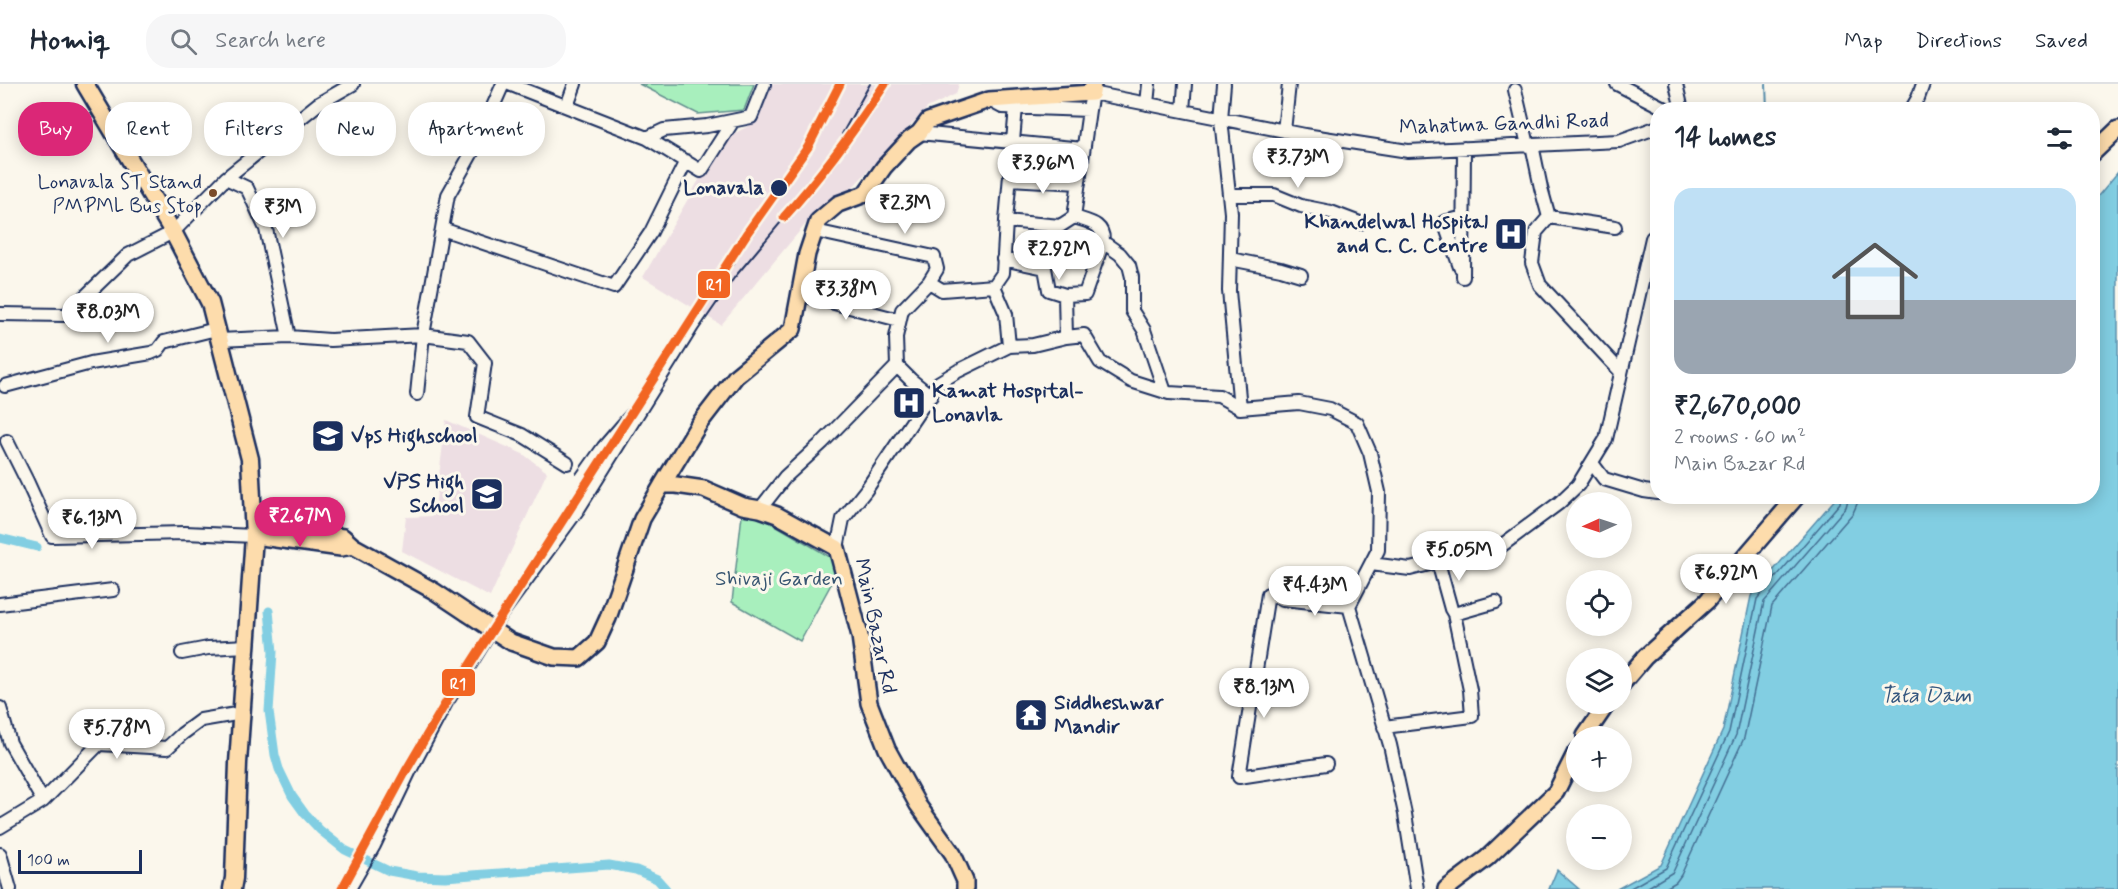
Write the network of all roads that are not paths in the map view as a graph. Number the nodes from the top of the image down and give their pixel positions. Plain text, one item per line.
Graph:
1 (85, 84) edge
2 (91, 84) edge
3 (353, 84) edge
4 (503, 84) edge
5 (509, 84) edge
6 (575, 84) edge
7 (764, 84) edge
8 (1149, 84) edge
9 (1185, 84) edge
10 (1224, 84) edge
11 (1288, 84) edge
12 (1617, 84) edge
13 (1676, 84) edge
14 (1923, 84) edge
15 (1093, 89) edge
16 (1515, 90) dead end
17 (989, 100) junction
18 (1652, 102) edge
19 (1680, 102) edge
20 (1916, 102) edge
21 (1147, 104) junction
22 (567, 106) junction
23 (1016, 107) junction
24 (1089, 110) junction
25 (1183, 111) junction
26 (1221, 118) junction
27 (733, 121) junction
28 (2118, 129) edge
29 (1650, 130) edge
30 (1284, 131) junction
31 (919, 133) junction
32 (647, 138) junction
33 (1013, 143) junction
34 (1530, 145) junction
35 (2100, 146) edge
36 (1464, 148) junction
37 (1083, 149) junction
38 (686, 161) junction
39 (226, 178) junction
40 (1010, 178) junction
41 (1079, 183) junction
42 (1229, 195) junction
43 (1074, 217) junction
44 (1464, 217) dead end
45 (1549, 217) junction
46 (1006, 221) junction
47 (1360, 223) dead end
48 (1615, 227) dead end
49 (442, 229) junction
50 (175, 231) junction
51 (815, 231) junction
52 (1103, 242) junction
53 (1650, 247) edge
54 (1230, 259) junction
55 (1004, 260) junction
56 (1301, 275) dead end
57 (929, 282) junction
58 (994, 286) junction
59 (800, 294) junction
60 (1065, 295) junction
61 (0, 314) edge
62 (899, 320) junction
63 (423, 335) junction
64 (220, 336) junction
65 (289, 337) junction
66 (1066, 337) junction
67 (1009, 346) junction
68 (897, 366) junction
69 (1622, 372) junction
70 (5, 386) dead end
71 (1165, 392) junction
72 (417, 394) dead end
73 (931, 396) junction
74 (1240, 408) junction
75 (7, 441) dead end
76 (567, 463) dead end
77 (1592, 463) junction
78 (662, 485) junction
79 (1650, 492) edge
80 (1790, 504) edge
81 (760, 509) junction
82 (256, 531) junction
83 (837, 548) junction
84 (1438, 562) junction
85 (1371, 564) junction
86 (113, 590) dead end
87 (1496, 602) dead end
88 (0, 604) edge
89 (1349, 606) junction
90 (1454, 614) junction
91 (247, 646) junction
92 (182, 653) dead end
93 (1632, 672) edge
94 (0, 708) edge
95 (242, 713) junction
96 (2, 723) edge
97 (1384, 727) junction
98 (1326, 764) dead end
99 (1566, 773) edge
100 (43, 801) junction
101 (0, 827) edge
102 (0, 854) edge
103 (10, 889) edge
104 (232, 889) edge
105 (238, 889) edge
106 (965, 889) edge
107 (1417, 889) edge
108 (1446, 889) edge

1 - 50 highway
2 - 50 highway
3 - 39 street
4 - 49 street
5 - 22 street
6 - 22 street
7 - 27 street
8 - 21 street
9 - 25 street
10 - 26 street
11 - 30 street
12 - 18 street
13 - 19 street
14 - 20 street
15 - 17 main road, Mahatma Gandhi Road
15 - 21 street, Mahatma Gandhi Road
15 - 24 street
16 - 34 street
17 - 23 street
17 - 31 main road, Mahatma Gandhi Road
21 - 25 street, Mahatma Gandhi Road
22 - 32 street
23 - 24 street
23 - 33 street
24 - 37 street
25 - 26 street, Mahatma Gandhi Road
26 - 30 street, Mahatma Gandhi Road
26 - 42 street
27 - 32 street
27 - 38 street
28 - 35 main road
29 - 34 street, Mahatma Gandhi Road
30 - 36 street, Mahatma Gandhi Road
31 - 33 street
31 - 51 main road, Mahatma Gandhi Road
32 - 38 street
33 - 37 street
33 - 40 street
34 - 36 street, Mahatma Gandhi Road
34 - 45 street
36 - 44 street
37 - 41 street
38 - 49 street
39 - 50 street
39 - 65 street
40 - 41 street
40 - 46 street
41 - 43 street
42 - 47 street
42 - 54 street
43 - 46 street
43 - 52 street
45 - 48 street
45 - 69 street
46 - 55 street
49 - 63 street
50 - 61 street
50 - 64 highway
51 - 57 street
51 - 59 main road, Mahatma Gandhi Road
52 - 60 street
52 - 71 street
53 - 69 street
54 - 56 street
54 - 74 street
55 - 58 street
55 - 60 street
57 - 58 street
57 - 62 street
58 - 67 street
59 - 62 street
59 - 78 main road, Mahatma Gandhi Road
60 - 66 street
62 - 68 street
63 - 65 street
63 - 72 street
63 - 76 street
64 - 65 street
64 - 70 street
64 - 82 highway
66 - 67 street
66 - 71 street
67 - 73 street
68 - 73 street
68 - 81 street
69 - 77 street
71 - 74 street
73 - 83 street
74 - 85 street
75 - 82 street
77 - 79 street
77 - 84 street
78 - 81 main road, Main Bazar Rd
78 - 82 main road, bridge
80 - 93 main road
81 - 83 main road, Main Bazar Rd
82 - 91 highway
82 - 105 highway
83 - 106 main road, Main Bazar Rd
84 - 85 street
84 - 90 street
85 - 89 street
86 - 88 street
87 - 90 street
89 - 97 street
89 - 98 street
90 - 97 street
91 - 92 street
91 - 95 highway
94 - 96 street
95 - 100 street
95 - 104 highway
96 - 100 street
97 - 107 street
99 - 108 main road
100 - 101 street
102 - 103 street

